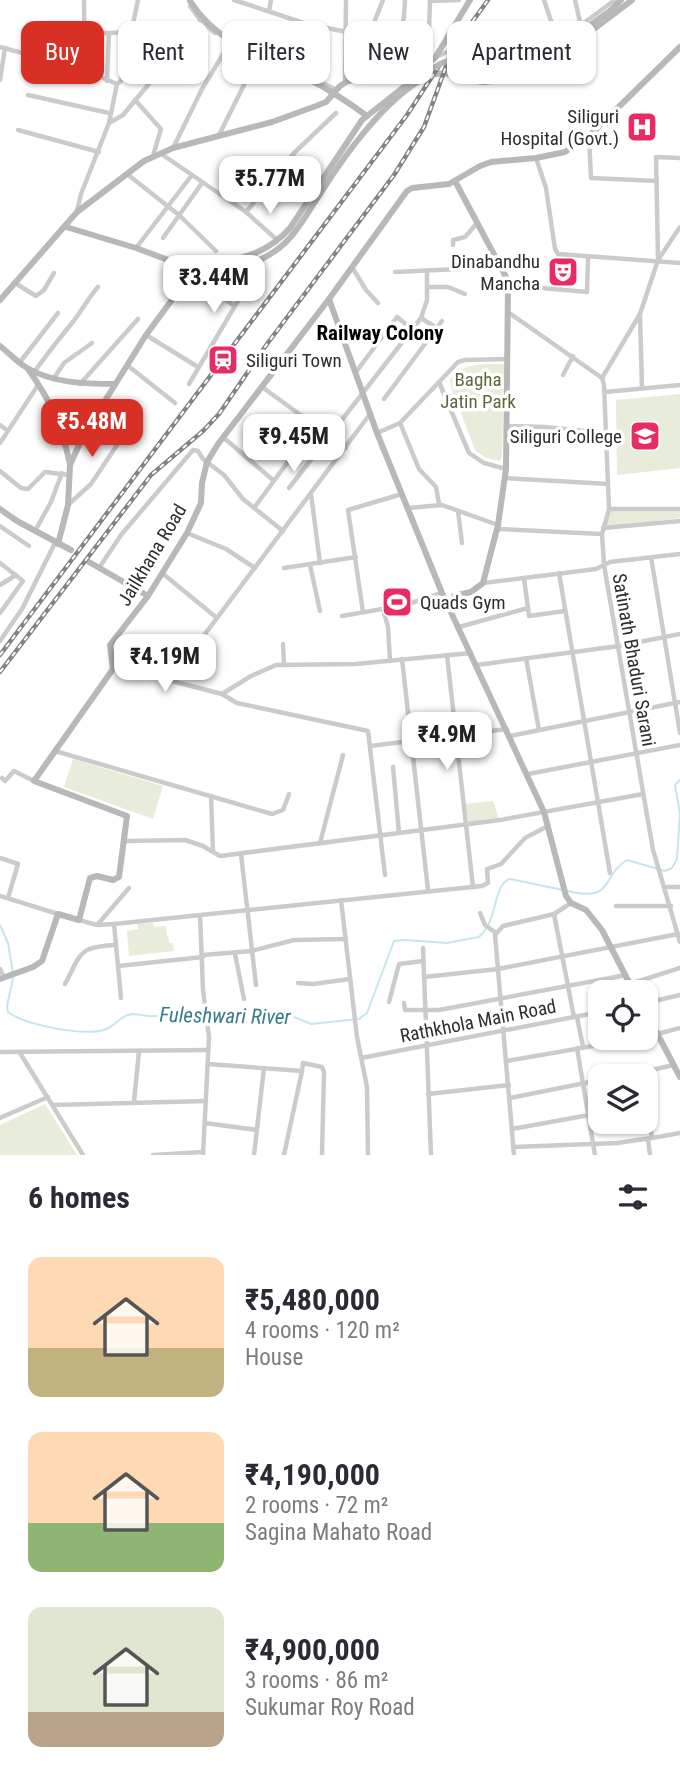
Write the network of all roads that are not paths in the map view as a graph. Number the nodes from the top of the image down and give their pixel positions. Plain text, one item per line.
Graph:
1 (84, 0) edge
2 (138, 0) edge
3 (190, 0) edge
4 (234, 0) edge
5 (271, 0) edge
6 (346, 0) edge
7 (383, 0) edge
8 (405, 0) edge
9 (459, 0) edge
10 (471, 0) edge
11 (544, 0) edge
12 (575, 0) edge
13 (615, 0) edge
14 (624, 0) edge
15 (632, 0) edge
16 (430, 1) edge
17 (269, 11) junction
18 (85, 21) edge
19 (134, 21) edge
20 (201, 21) edge
21 (346, 21) edge
22 (375, 21) edge
23 (403, 21) edge
24 (429, 21) edge
25 (551, 21) edge
26 (580, 21) edge
27 (588, 21) edge
28 (596, 27) edge
29 (104, 33) edge
30 (109, 33) junction
31 (118, 33) edge
32 (222, 33) edge
33 (344, 33) edge
34 (3, 47) edge
35 (680, 47) edge
36 (21, 52) edge
37 (447, 52) edge
38 (222, 56) edge
39 (672, 56) junction
40 (435, 58) joint
41 (680, 62) edge
42 (104, 79) edge
43 (0, 80) edge
44 (107, 81) junction
45 (344, 83) edge
46 (117, 84) joint
47 (148, 84) edge
48 (245, 84) edge
49 (317, 84) edge
50 (416, 84) edge
51 (335, 93) junction
52 (28, 95) dead end
53 (135, 100) junction
54 (110, 113) junction
55 (336, 113) dead end
56 (367, 116) junction
57 (109, 122) junction
58 (18, 130) dead end
59 (219, 136) junction
60 (589, 136) junction
61 (173, 148) junction
62 (99, 152) junction
63 (156, 154) junction
64 (536, 158) junction
65 (680, 158) edge
66 (127, 173) junction
67 (192, 175) junction
68 (455, 181) junction
69 (657, 181) junction
70 (202, 183) junction
71 (167, 206) junction
72 (77, 212) junction
73 (246, 212) junction
74 (180, 215) junction
75 (477, 223) junction
76 (65, 227) junction
77 (680, 227) edge
78 (163, 237) dead end
79 (276, 239) dead end
80 (453, 245) dead end
81 (136, 248) junction
82 (216, 251) dead end
83 (588, 257) junction
84 (263, 259) junction
85 (658, 260) junction
86 (680, 263) edge
87 (179, 264) junction
88 (351, 266) junction
89 (458, 269) dead end
90 (427, 271) junction
91 (396, 272) dead end
92 (54, 273) dead end
93 (193, 273) junction
94 (14, 282) junction
95 (508, 285) junction
96 (98, 287) dead end
97 (427, 287) junction
98 (465, 294) dead end
99 (1, 296) edge
100 (329, 299) junction
101 (378, 303) dead end
102 (234, 306) junction
103 (506, 311) junction
104 (58, 313) dead end
105 (640, 314) junction
106 (421, 318) junction
107 (138, 319) dead end
108 (442, 321) dead end
109 (435, 327) junction
110 (413, 330) junction
111 (146, 335) junction
112 (92, 343) dead end
113 (0, 346) edge
114 (573, 356) junction
115 (506, 359) junction
116 (20, 362) junction
117 (127, 365) junction
118 (198, 367) junction
119 (27, 368) junction
120 (36, 371) junction
121 (355, 373) junction
122 (563, 375) dead end
123 (54, 378) junction
124 (602, 378) junction
125 (439, 382) junction
126 (38, 384) junction
127 (79, 384) junction
128 (115, 384) junction
129 (189, 384) dead end
130 (680, 385) edge
131 (262, 387) junction
132 (642, 388) junction
133 (605, 392) junction
134 (363, 395) junction
135 (384, 399) dead end
136 (175, 403) dead end
137 (370, 414) junction
138 (400, 423) junction
139 (0, 425) edge
140 (315, 425) junction
141 (506, 426) junction
142 (8, 431) junction
143 (131, 431) dead end
144 (377, 433) junction
145 (606, 433) junction
146 (330, 437) junction
147 (224, 438) junction
148 (0, 443) edge
149 (346, 448) junction
150 (207, 462) junction
151 (70, 465) junction
152 (506, 469) junction
153 (0, 471) edge
154 (66, 474) junction
155 (505, 478) junction
156 (273, 480) junction
157 (608, 484) junction
158 (289, 488) dead end
159 (311, 494) junction
160 (402, 494) junction
161 (68, 505) junction
162 (439, 505) junction
163 (254, 508) junction
164 (408, 508) junction
165 (0, 509) edge
166 (609, 509) junction
167 (680, 509) edge
168 (458, 511) junction
169 (680, 521) edge
170 (0, 526) edge
171 (498, 527) junction
172 (35, 531) junction
173 (283, 531) junction
174 (603, 531) junction
175 (187, 533) junction
176 (56, 543) junction
177 (462, 543) dead end
178 (29, 546) dead end
179 (71, 550) dead end
180 (680, 554) edge
181 (356, 557) junction
182 (651, 557) junction
183 (89, 562) dead end
184 (0, 563) edge
185 (320, 563) junction
186 (310, 565) junction
187 (604, 565) junction
188 (99, 568) junction
189 (255, 568) junction
190 (284, 568) dead end
191 (162, 573) junction
192 (559, 573) junction
193 (16, 575) junction
194 (524, 578) junction
195 (483, 583) junction
196 (0, 585) edge
197 (443, 593) junction
198 (148, 596) junction
199 (454, 596) junction
200 (450, 607) junction
201 (528, 608) junction
202 (383, 609) junction
203 (320, 611) dead end
204 (565, 611) junction
205 (363, 612) junction
206 (0, 613) edge
207 (342, 616) dead end
208 (217, 618) junction
209 (459, 627) junction
210 (680, 634) edge
211 (664, 638) junction
212 (0, 641) edge
213 (283, 644) dead end
214 (619, 646) junction
215 (572, 652) junction
216 (471, 653) junction
217 (447, 655) junction
218 (526, 657) junction
219 (402, 659) junction
220 (390, 661) junction
221 (284, 664) junction
222 (477, 665) junction
223 (114, 666) junction
224 (169, 682) junction
225 (222, 694) junction
226 (677, 702) edge
227 (629, 712) junction
228 (583, 721) junction
229 (539, 730) junction
230 (509, 732) junction
231 (680, 733) edge
232 (457, 736) junction
233 (411, 741) junction
234 (680, 745) edge
235 (370, 746) junction
236 (54, 751) junction
237 (636, 754) junction
238 (343, 755) dead end
239 (590, 762) junction
240 (393, 767) dead end
241 (528, 774) junction
242 (2, 778) dead end
243 (34, 781) junction
244 (289, 794) dead end
245 (643, 794) junction
246 (211, 796) junction
247 (597, 802) junction
248 (544, 812) junction
249 (466, 825) junction
250 (548, 826) junction
251 (421, 831) junction
252 (400, 833) junction
253 (380, 836) junction
254 (125, 841) junction
255 (320, 844) junction
256 (213, 853) junction
257 (240, 854) junction
258 (0, 858) edge
259 (610, 873) dead end
260 (385, 875) dead end
261 (473, 887) junction
262 (666, 887) junction
263 (680, 887) edge
264 (128, 888) dead end
265 (428, 890) junction
266 (0, 896) edge
267 (8, 898) junction
268 (569, 899) junction
269 (341, 900) junction
270 (616, 906) dead end
271 (671, 906) junction
272 (246, 909) junction
273 (480, 913) dead end
274 (58, 914) junction
275 (554, 914) junction
276 (200, 915) junction
277 (79, 920) junction
278 (114, 924) junction
279 (97, 925) junction
280 (494, 932) junction
281 (679, 934) edge
282 (346, 939) junction
283 (680, 942) edge
284 (116, 945) junction
285 (613, 946) junction
286 (423, 948) dead end
287 (251, 951) junction
288 (235, 954) junction
289 (203, 956) junction
290 (563, 956) junction
291 (424, 961) junction
292 (118, 966) junction
293 (680, 968) edge
294 (498, 969) junction
295 (0, 970) edge
296 (625, 975) junction
297 (4, 977) edge
298 (424, 977) junction
299 (350, 979) junction
300 (627, 980) edge
301 (642, 980) edge
302 (298, 983) dead end
303 (65, 984) dead end
304 (256, 985) dead end
305 (568, 986) junction
306 (680, 995) edge
307 (121, 998) dead end
308 (244, 999) dead end
309 (501, 999) junction
310 (658, 1000) edge
311 (390, 1002) dead end
312 (404, 1003) dead end
313 (424, 1010) junction
314 (588, 1014) edge
315 (575, 1017) junction
316 (680, 1028) edge
317 (505, 1030) junction
318 (658, 1035) edge
319 (658, 1037) edge
320 (425, 1045) junction
321 (588, 1047) edge
322 (580, 1048) junction
323 (208, 1049) junction
324 (139, 1051) junction
325 (0, 1052) edge
326 (19, 1052) junction
327 (361, 1058) junction
328 (680, 1058) edge
329 (507, 1061) junction
330 (673, 1062) junction
331 (208, 1064) junction
332 (264, 1068) junction
333 (658, 1068) edge
334 (302, 1071) junction
335 (680, 1077) edge
336 (588, 1082) edge
337 (583, 1083) junction
338 (509, 1085) junction
339 (428, 1094) junction
340 (48, 1097) junction
341 (510, 1098) junction
342 (206, 1101) junction
343 (134, 1102) junction
344 (53, 1105) junction
345 (588, 1106) edge
346 (588, 1115) edge
347 (0, 1118) edge
348 (205, 1123) junction
349 (512, 1129) junction
350 (257, 1130) junction
351 (680, 1133) edge
352 (593, 1134) edge
353 (650, 1134) edge
354 (650, 1139) junction
355 (594, 1144) junction
356 (513, 1147) junction
357 (203, 1154) edge
358 (83, 1155) edge
359 (153, 1155) edge
360 (254, 1155) edge
361 (284, 1155) edge
362 (322, 1155) edge
363 (368, 1155) edge
364 (431, 1155) edge
365 (514, 1155) edge
366 (595, 1155) edge
367 (650, 1155) edge

1 - 18 street
2 - 19 street
3 - 20 street
3 - 32 street
3 - 56 street, bridge
4 - 17 street
5 - 17 street
6 - 21 street
7 - 22 street
8 - 23 street
9 - 16 street
10 - 40 street
11 - 25 street
12 - 26 street
13 - 27 street
14 - 56 street, bridge
15 - 28 street
16 - 24 street
17 - 33 street
29 - 30 street
30 - 31 street
30 - 44 street
34 - 36 street
34 - 43 street
35 - 39 street, Jailkhana Road
37 - 40 street
38 - 61 street
39 - 41 street
39 - 60 street, Jailkhana Road
42 - 44 street
44 - 46 street
45 - 51 street
46 - 54 street
47 - 53 street
48 - 59 street
49 - 51 street
50 - 84 street
51 - 59 street
52 - 54 street
53 - 57 street
53 - 63 street
54 - 57 street
55 - 73 street
56 - 87 street, bridge
57 - 62 street
58 - 62 street
59 - 61 street
60 - 64 street, Jailkhana Road
60 - 69 street
61 - 63 street
62 - 72 street
63 - 66 street
63 - 67 street
64 - 68 street, Jailkhana Road
64 - 83 street
65 - 69 street
66 - 71 street
66 - 72 street
67 - 70 street
67 - 71 street
68 - 75 street
68 - 88 street, Jailkhana Road
69 - 85 street
70 - 73 street
70 - 74 street
71 - 74 street
71 - 81 street
72 - 76 street
73 - 79 street
74 - 78 street
74 - 82 street
75 - 80 street
75 - 95 street
76 - 81 street
76 - 94 street
77 - 85 street
81 - 87 street
83 - 85 street
83 - 95 street
84 - 93 street
84 - 102 street
85 - 86 street
85 - 105 street
87 - 93 street
88 - 100 street, Jailkhana Road
88 - 101 street
89 - 90 street
90 - 91 street
90 - 97 street
92 - 94 street
93 - 102 street
93 - 111 street
94 - 99 street
95 - 103 street
96 - 120 street
97 - 98 street
97 - 106 street
100 - 121 street
100 - 131 street, Jailkhana Road
102 - 118 street
103 - 114 street
103 - 115 street
104 - 116 street
105 - 124 street
105 - 132 street
106 - 109 street
106 - 110 street
107 - 127 street
108 - 109 street
109 - 135 street
110 - 121 street
110 - 134 street
111 - 117 street
111 - 118 street
112 - 123 street
113 - 116 street
114 - 122 street
114 - 124 street
115 - 125 street
115 - 141 street
116 - 119 street
117 - 128 street
117 - 136 street
118 - 129 street
119 - 120 street
119 - 126 street
120 - 123 street
121 - 134 street
123 - 127 street
124 - 133 street, Satinath Bhaduri Sarani
125 - 138 street
125 - 152 street
126 - 142 street
126 - 151 street
127 - 128 street
128 - 151 street
130 - 132 street
131 - 140 street
131 - 147 street, Jailkhana Road
132 - 133 street
133 - 145 street, Satinath Bhaduri Sarani
134 - 137 street
134 - 146 street
137 - 144 street
137 - 149 street
138 - 144 street
138 - 162 street
139 - 142 street
140 - 146 street
140 - 156 street
141 - 145 street
141 - 152 street
142 - 148 street
143 - 161 street
144 - 160 street
145 - 157 street, Satinath Bhaduri Sarani
146 - 149 street
146 - 158 street
147 - 150 street, Jailkhana Road
147 - 156 street
149 - 159 street
150 - 163 street
150 - 175 street, Jailkhana Road
150 - 188 street
151 - 154 street
152 - 155 street
153 - 154 street
154 - 161 street
154 - 172 street
155 - 157 street
155 - 171 street
156 - 163 street
157 - 166 street, Satinath Bhaduri Sarani
159 - 173 street
159 - 185 street
160 - 164 street
160 - 181 street
161 - 176 street
162 - 164 street
162 - 168 street
163 - 173 street
164 - 197 street
165 - 172 street
166 - 167 street
166 - 174 street, Satinath Bhaduri Sarani
168 - 171 street
168 - 177 street
169 - 174 street
170 - 178 street
171 - 174 street
171 - 195 street
172 - 176 street
173 - 189 street
174 - 187 street, Satinath Bhaduri Sarani
175 - 189 street
175 - 191 street, Jailkhana Road
176 - 179 street
176 - 212 street
180 - 182 street
181 - 185 street
181 - 205 street
182 - 187 street
182 - 211 street
183 - 188 street
184 - 193 street
185 - 186 street
186 - 190 street
186 - 203 street
187 - 192 street
187 - 214 street, Satinath Bhaduri Sarani
188 - 198 street
189 - 208 street
191 - 198 street, Jailkhana Road
191 - 208 street
192 - 194 street
192 - 204 street
193 - 196 street
193 - 206 street
194 - 195 street
194 - 201 street
195 - 199 street
197 - 199 street
197 - 200 street
197 - 202 street
198 - 223 street, Jailkhana Road
199 - 200 street
200 - 209 street
201 - 204 street
201 - 209 street
202 - 205 street
202 - 220 street
204 - 215 street
205 - 207 street
208 - 224 street
209 - 216 street
210 - 211 street
211 - 214 street
211 - 226 street
213 - 221 street
214 - 215 street
214 - 227 street, Satinath Bhaduri Sarani
215 - 218 street
215 - 228 street
216 - 217 street
216 - 222 street
217 - 219 street
217 - 232 street
218 - 222 street
218 - 229 street
219 - 220 street
219 - 233 street
220 - 221 street
221 - 225 street
222 - 230 street
223 - 224 street
223 - 236 street, Jailkhana Road
224 - 225 street
225 - 235 street
226 - 227 street
226 - 231 street
227 - 228 street
227 - 237 street, Satinath Bhaduri Sarani
228 - 229 street
228 - 239 street
229 - 230 street
230 - 232 street
230 - 241 street
232 - 233 street
232 - 249 street
233 - 235 street
233 - 251 street
234 - 237 street
235 - 253 street
236 - 243 street, Jailkhana Road
236 - 246 street
237 - 239 street
237 - 245 street, Satinath Bhaduri Sarani
238 - 255 street
239 - 241 street
239 - 247 street
240 - 252 street
241 - 248 street
242 - 243 street
243 - 254 street
244 - 246 street
245 - 247 street
245 - 262 street, Satinath Bhaduri Sarani
246 - 256 street
247 - 248 street
247 - 259 street
248 - 249 street
248 - 250 street
249 - 251 street
249 - 261 street
250 - 261 street
250 - 268 street
251 - 252 street
251 - 265 street
252 - 253 street
253 - 255 street
253 - 260 street
254 - 256 street
254 - 277 street
255 - 257 street
256 - 257 street
257 - 272 street
258 - 267 street
261 - 265 street
262 - 263 street
262 - 271 street, Satinath Bhaduri Sarani
264 - 279 street
265 - 269 street
266 - 267 street
267 - 274 street
268 - 275 street
268 - 285 street
269 - 272 street
269 - 282 street
270 - 271 street
271 - 281 street, Satinath Bhaduri Sarani
272 - 276 street
272 - 287 street
273 - 280 street
274 - 277 street
274 - 297 street
275 - 280 street
275 - 290 street
276 - 278 street
276 - 289 street
277 - 279 street
278 - 279 street
278 - 284 street
280 - 294 street
281 - 283 street, Satinath Bhaduri Sarani
281 - 285 street
282 - 287 street
282 - 299 street
284 - 292 street
284 - 303 street
285 - 290 street
285 - 296 street
286 - 291 street
287 - 288 street
287 - 304 street
288 - 289 street
288 - 308 street
289 - 292 street
289 - 323 street
290 - 294 street
290 - 305 street
291 - 298 street
291 - 311 street
292 - 307 street
293 - 301 street
294 - 298 street
294 - 309 street
295 - 297 street
296 - 300 street
296 - 305 street
298 - 313 street
299 - 302 street
299 - 327 street
305 - 309 street
305 - 315 street
306 - 310 street
309 - 313 street
309 - 317 street
312 - 313 street
313 - 320 street
314 - 315 street, Rathkhola Main Road
315 - 317 street, Rathkhola Main Road
315 - 322 street
316 - 318 street
317 - 320 street, Rathkhola Main Road
317 - 329 street
319 - 330 street
320 - 327 street, Rathkhola Main Road
320 - 339 street
321 - 322 street
322 - 329 street
322 - 337 street
323 - 324 street
323 - 331 street
324 - 326 street
324 - 343 street
325 - 326 street
326 - 340 street
327 - 363 street
328 - 330 street
329 - 338 street
330 - 333 street
330 - 335 street
331 - 332 street
331 - 342 street
332 - 334 street
332 - 350 street
334 - 361 street
334 - 362 street
336 - 337 street
337 - 341 street
337 - 345 street
338 - 339 street
338 - 341 street
339 - 364 street
340 - 344 street
340 - 347 street
341 - 349 street
342 - 343 street
342 - 348 street
343 - 344 street
344 - 358 street
346 - 349 street
348 - 350 street
348 - 357 street
349 - 356 street
350 - 360 street
351 - 354 street
352 - 355 street
353 - 354 street
354 - 355 street
354 - 367 street
355 - 356 street
355 - 366 street
356 - 365 street
357 - 359 street

